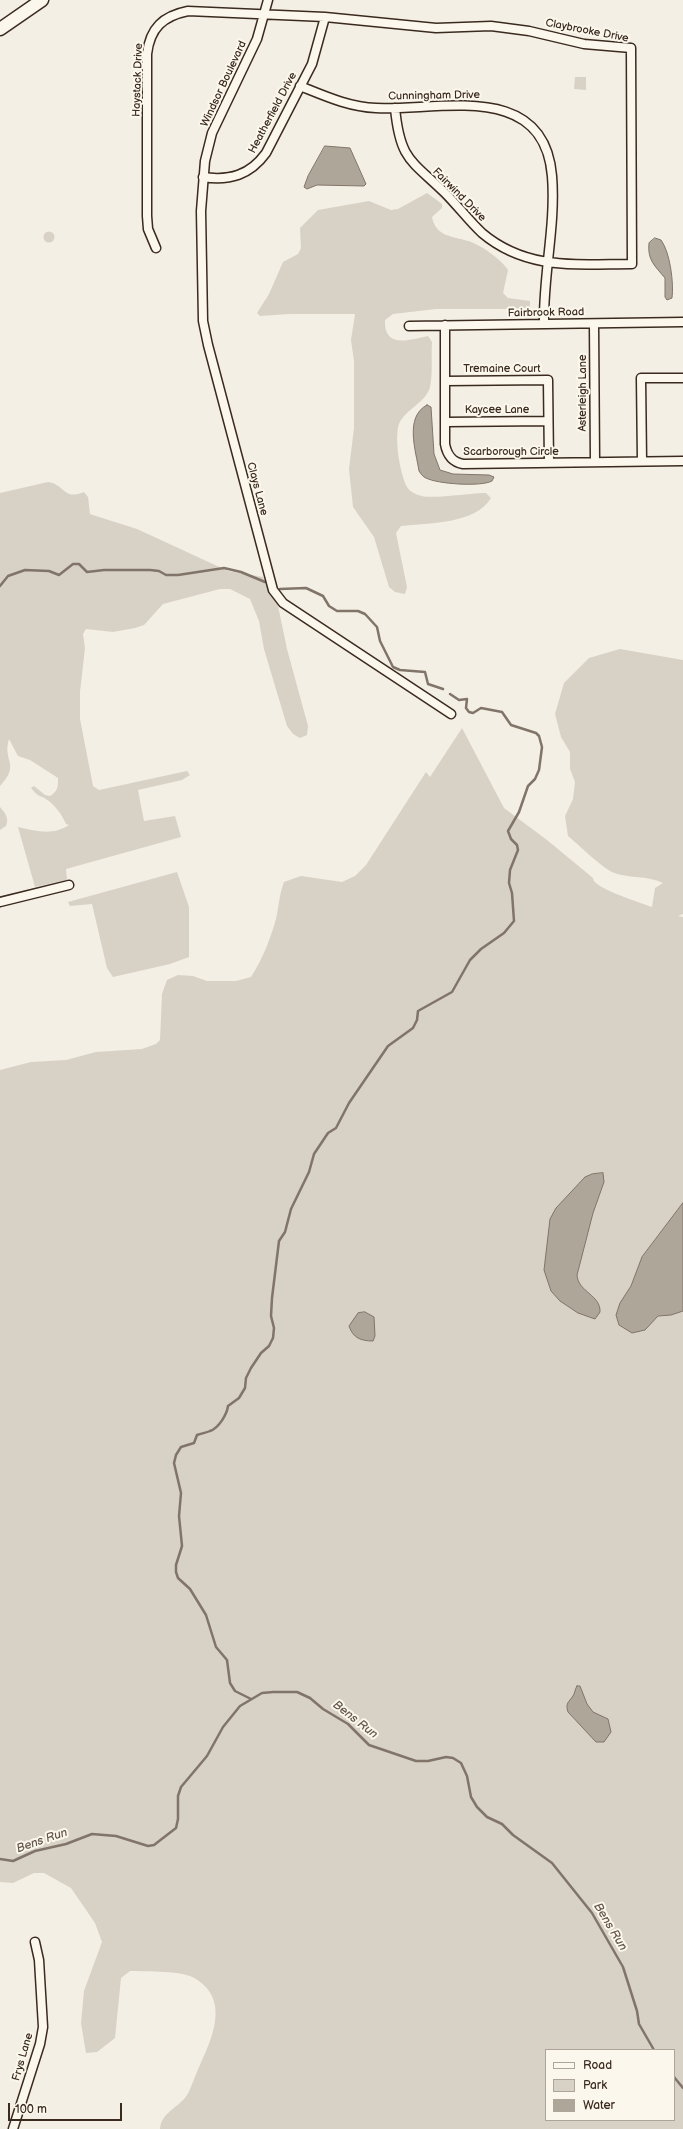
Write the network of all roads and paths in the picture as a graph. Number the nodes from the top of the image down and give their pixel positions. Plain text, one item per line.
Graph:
1 (42, 0) edge
2 (268, 0) edge
3 (266, 13) junction
4 (325, 17) junction
5 (0, 29) edge
6 (300, 86) junction
7 (395, 108) junction
8 (203, 178) junction
9 (156, 248) dead end
10 (546, 262) junction
11 (683, 322) edge
12 (544, 324) junction
13 (594, 324) junction
14 (445, 325) junction
15 (409, 326) dead end
16 (683, 378) edge
17 (445, 381) junction
18 (548, 421) junction
19 (446, 422) junction
20 (642, 461) junction
21 (683, 461) edge
22 (595, 462) junction
23 (549, 463) junction
24 (451, 714) dead end
25 (69, 885) dead end
26 (0, 902) edge
27 (35, 1942) dead end
28 (13, 2129) edge

1 - 5 main road
2 - 3 street, Windsor Boulevard
3 - 4 street, Claybrooke Drive
3 - 8 street, Windsor Boulevard
3 - 9 street, Haystack Drive
4 - 6 street, Heatherfield Drive
4 - 10 street, Claybrooke Drive
6 - 7 street, Cunningham Drive
6 - 8 street, Heatherfield Drive
7 - 10 street, Fairwind Drive
7 - 10 street, Cunningham Drive
8 - 24 street, Clays Lane
10 - 12 street, Cunningham Drive
11 - 13 street, Fairbrook Road
12 - 13 street, Fairbrook Road
12 - 14 street, Fairbrook Road
13 - 22 street, Asterleigh Lane
14 - 15 street, Fairbrook Road
14 - 17 street, Scarborough Circle
16 - 20 street
17 - 18 street, Tremaine Court
17 - 19 street, Scarborough Circle
18 - 19 street, Kaycee Lane
18 - 23 street, Tremaine Court
19 - 23 street, Scarborough Circle
20 - 21 street, Scarborough Circle
20 - 22 street, Scarborough Circle
22 - 23 street, Scarborough Circle
25 - 26 street
27 - 28 street, Frys Lane

